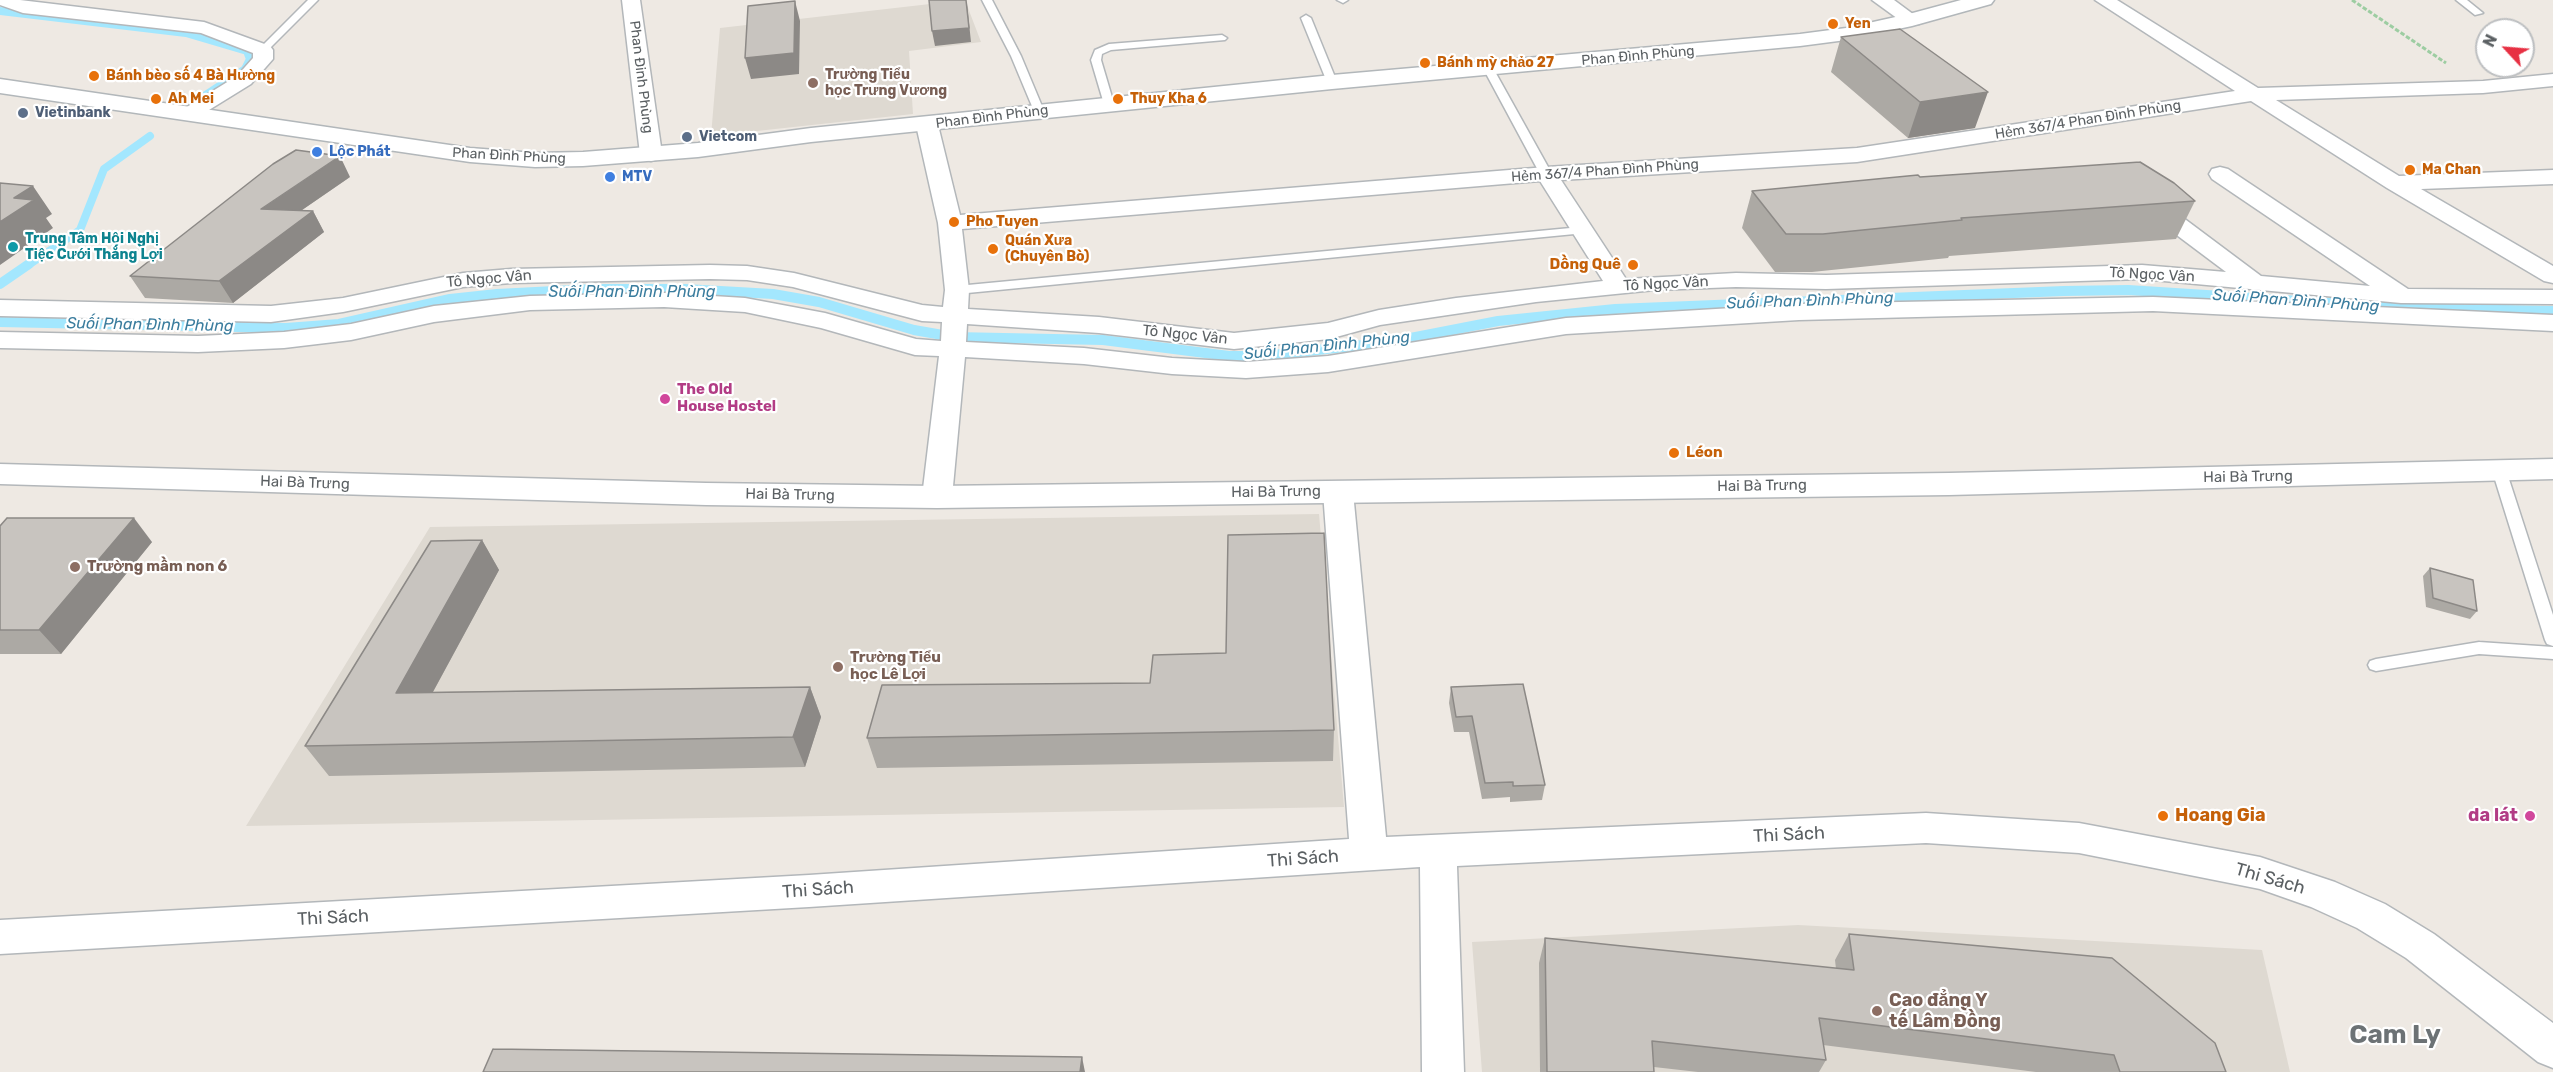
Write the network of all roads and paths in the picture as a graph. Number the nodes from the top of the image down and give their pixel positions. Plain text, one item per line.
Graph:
1 (2, 0) edge
2 (150, 0) edge
3 (313, 0) edge
4 (631, 0) edge
5 (987, 0) edge
6 (1881, 0) edge
7 (1984, 0) edge
8 (2104, 0) edge
9 (2352, 0) edge
10 (2461, 0) edge
11 (2478, 13) dead end
12 (135, 18) junction
13 (1306, 18) dead end
14 (1912, 20) junction
15 (1222, 38) dead end
16 (263, 50) junction
17 (1488, 68) junction
18 (2553, 80) edge
19 (1332, 82) junction
20 (0, 86) edge
21 (2483, 87) junction
22 (2257, 94) junction
23 (1109, 104) junction
24 (1039, 111) junction
25 (189, 114) junction
26 (927, 125) junction
27 (651, 154) junction
28 (1825, 157) junction
29 (1546, 174) junction
30 (2220, 174) dead end
31 (2553, 177) edge
32 (1847, 178) dead end
33 (2395, 183) junction
34 (2136, 195) edge
35 (950, 223) junction
36 (1581, 231) junction
37 (2553, 276) edge
38 (2254, 282) junction
39 (1619, 286) junction
40 (957, 290) junction
41 (2401, 296) junction
42 (2553, 297) edge
43 (0, 308) edge
44 (956, 318) junction
45 (2553, 323) edge
46 (0, 340) edge
47 (953, 351) junction
48 (2553, 469) edge
49 (2499, 470) junction
50 (0, 474) edge
51 (1338, 492) junction
52 (937, 497) junction
53 (2553, 640) edge
54 (2553, 653) edge
55 (2376, 665) dead end
56 (1438, 853) junction
57 (1369, 854) junction
58 (0, 937) edge
59 (2553, 1048) edge
60 (1443, 1072) edge

1 - 12 street
2 - 12 street
3 - 16 lane
4 - 27 street, Phan Đinh Phùng
5 - 24 lane
6 - 14 street
7 - 14 main road, Phan Đình Phùng
8 - 22 street
9 - 21 path
10 - 11 lane
12 - 16 street
13 - 19 lane
14 - 17 main road, Phan Đình Phùng
15 - 23 lane
16 - 25 street
17 - 19 main road, Phan Đình Phùng
17 - 29 lane
18 - 21 street
19 - 23 main road, Phan Đình Phùng
20 - 25 main road, Phan Đình Phùng
21 - 22 street
22 - 28 street, Hẻm 367/4 Phan Đình Phùng
22 - 33 street
23 - 24 main road, Phan Đình Phùng
24 - 26 main road, Phan Đình Phùng
25 - 27 main road, Phan Đình Phùng
26 - 27 main road, Phan Đình Phùng
26 - 35 street
28 - 29 street, Hẻm 367/4 Phan Đình Phùng
28 - 32 street
29 - 35 street, Hẻm 367/4 Phan Đình Phùng
29 - 36 street
30 - 41 street
31 - 33 street
33 - 37 street
34 - 38 street
35 - 40 street
36 - 39 street
36 - 40 lane
38 - 39 street, Tô Ngọc Vân
38 - 41 street, Tô Ngọc Vân
39 - 44 street, Tô Ngọc Vân
40 - 44 street
41 - 42 street, Tô Ngọc Vân
43 - 44 street, Tô Ngọc Vân
44 - 47 street
45 - 47 street, Tô Ngọc Vân
46 - 47 street, Tô Ngọc Vân
47 - 52 street
48 - 49 main road, Hai Bà Trưng
49 - 51 main road, Hai Bà Trưng
49 - 53 lane
50 - 52 main road, Hai Bà Trưng
51 - 52 main road, Hai Bà Trưng
51 - 57 street
54 - 55 lane
56 - 57 street, Thi Sách
56 - 59 street, Thi Sách
56 - 60 street
57 - 58 street, Thi Sách

